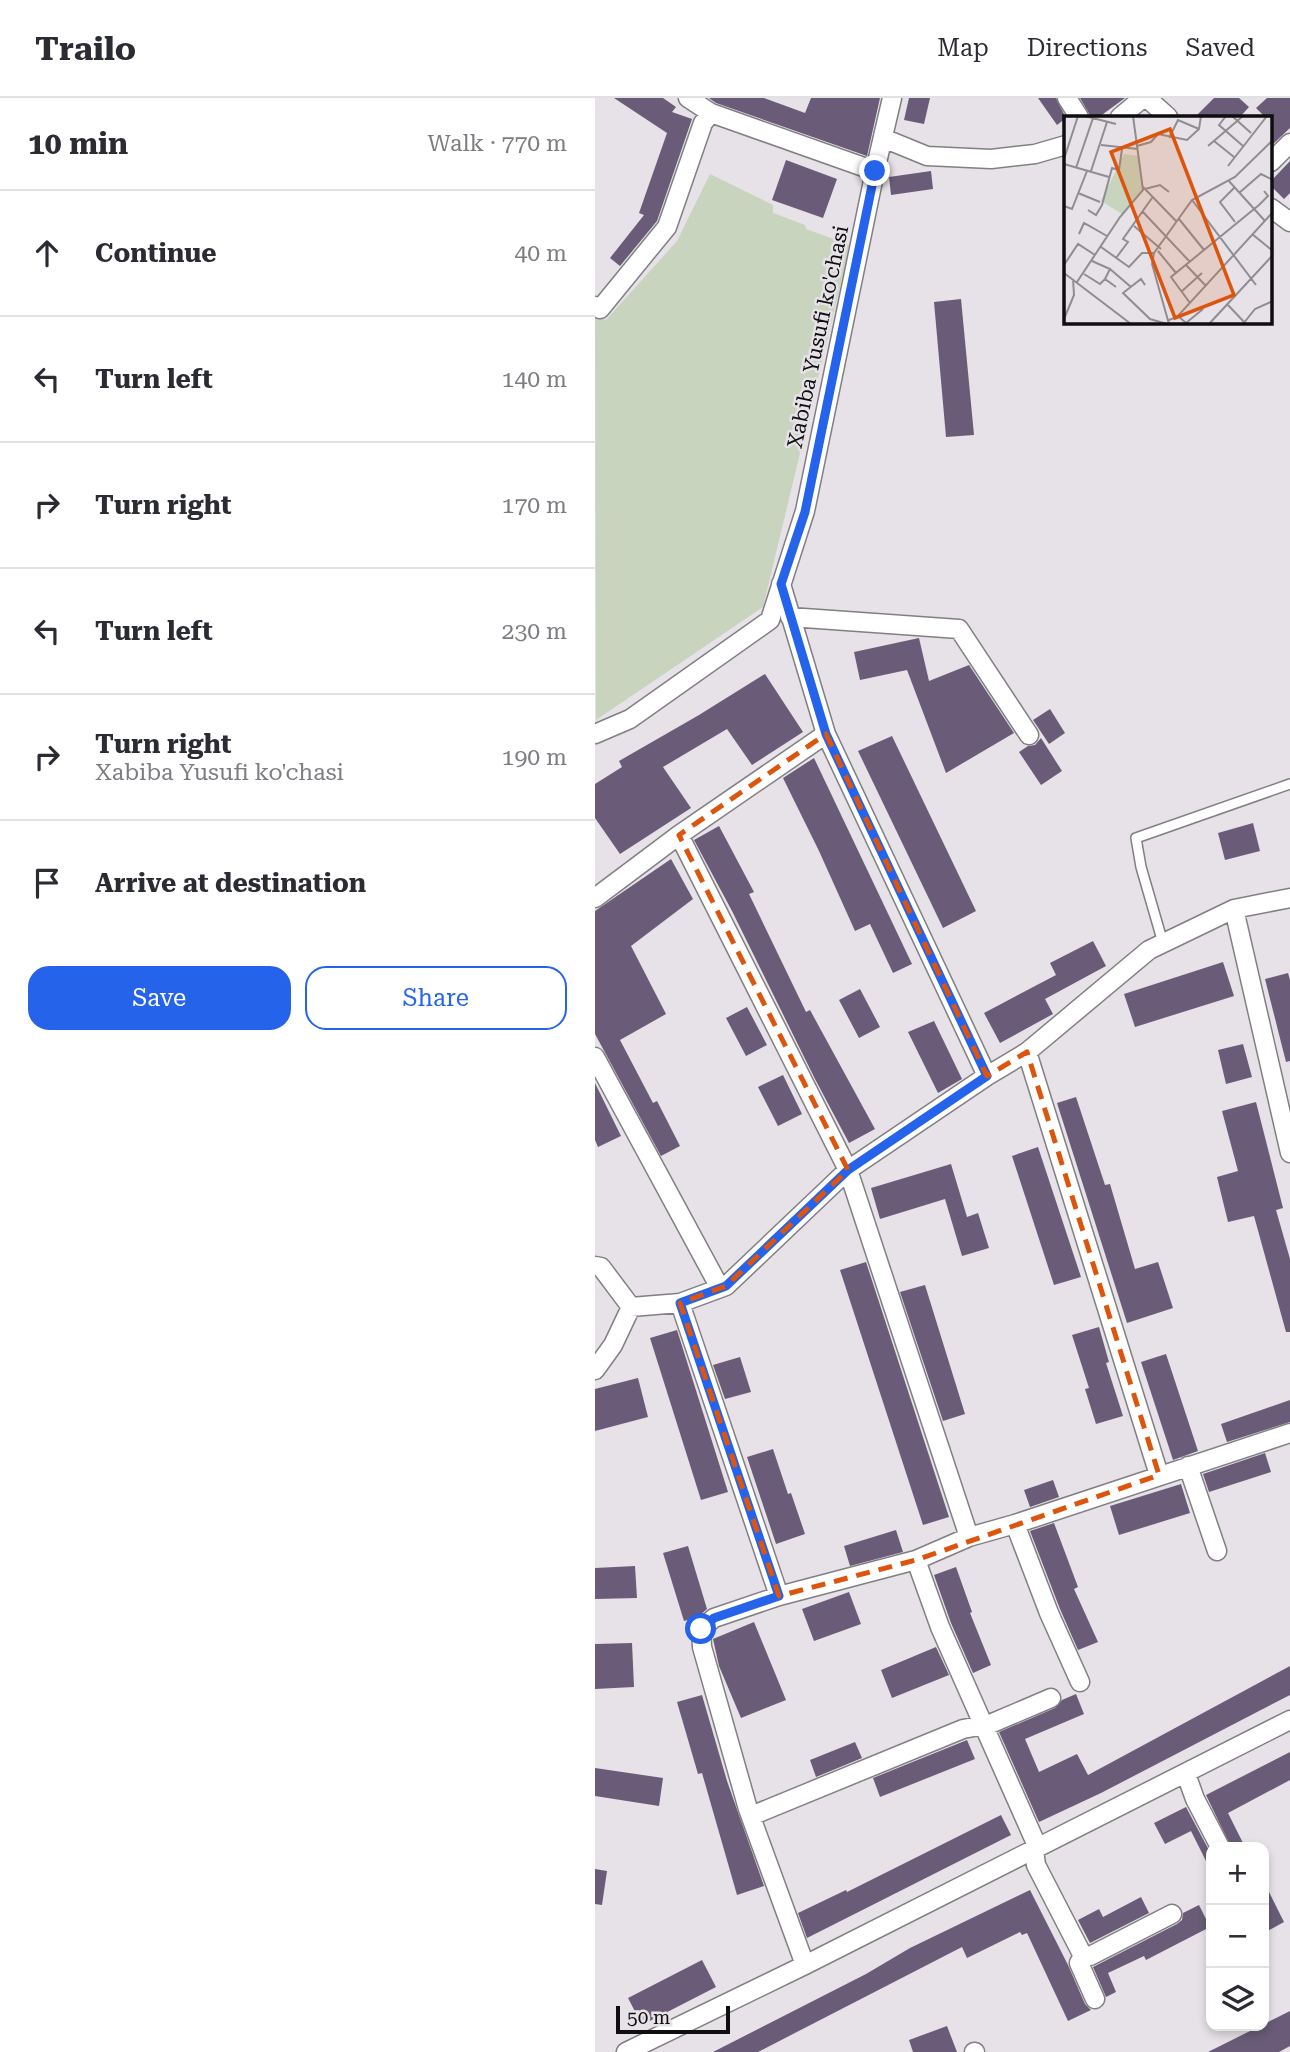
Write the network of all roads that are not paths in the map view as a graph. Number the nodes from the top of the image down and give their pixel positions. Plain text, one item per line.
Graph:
1 (688, 98) edge
2 (892, 98) edge
3 (1067, 98) edge
4 (1145, 98) edge
5 (711, 113) junction
6 (1078, 116) edge
7 (1121, 116) edge
8 (1167, 116) edge
9 (883, 138) junction
10 (1290, 143) edge
11 (1064, 146) edge
12 (1273, 160) edge
13 (875, 171) junction
14 (1273, 209) edge
15 (1290, 222) edge
16 (595, 306) edge
17 (781, 584) junction
18 (790, 617) junction
19 (595, 734) edge
20 (826, 734) junction
21 (1029, 735) dead end
22 (1290, 784) edge
23 (679, 835) junction
24 (595, 898) edge
25 (1290, 898) edge
26 (1234, 909) junction
27 (1163, 943) junction
28 (1027, 1052) junction
29 (595, 1057) edge
30 (987, 1076) junction
31 (1290, 1153) edge
32 (848, 1170) junction
33 (595, 1266) edge
34 (720, 1288) junction
35 (680, 1303) junction
36 (631, 1307) junction
37 (595, 1370) edge
38 (1290, 1433) edge
39 (1188, 1466) junction
40 (1159, 1475) junction
41 (1015, 1524) junction
42 (969, 1536) junction
43 (1217, 1551) dead end
44 (916, 1560) junction
45 (779, 1596) junction
46 (1080, 1682) dead end
47 (1051, 1698) dead end
48 (1290, 1720) edge
49 (982, 1726) junction
50 (1186, 1773) junction
51 (751, 1816) junction
52 (1217, 1842) edge
53 (1036, 1849) junction
54 (1172, 1914) dead end
55 (1083, 1956) junction
56 (805, 1965) junction
57 (1095, 1999) dead end
58 (632, 2051) edge

1 - 5 street
2 - 9 street, Xabiba Yusufi ko'chasi
3 - 6 street
4 - 7 street
4 - 8 street
5 - 13 street
5 - 16 street
9 - 11 street
9 - 13 street, Xabiba Yusufi ko'chasi
10 - 12 street
13 - 17 street, Xabiba Yusufi ko'chasi
14 - 15 street
17 - 18 street
17 - 19 street, Xabiba Yusufi ko'chasi
18 - 20 street
18 - 21 street
20 - 23 street
20 - 30 street
22 - 27 lane
23 - 24 street
23 - 32 street
25 - 26 street
26 - 27 street
26 - 31 street
27 - 28 street
28 - 30 street
28 - 40 street
29 - 34 street
30 - 32 street
32 - 34 street
32 - 42 street
33 - 36 street
34 - 35 street
35 - 36 street
35 - 45 street
36 - 37 street
38 - 39 street
39 - 40 street
39 - 43 street
40 - 41 street
41 - 42 street
41 - 46 street
42 - 44 street
44 - 45 street
44 - 49 street
45 - 51 street
47 - 49 street
48 - 50 street
49 - 51 street
49 - 53 street
50 - 52 street
50 - 53 street
51 - 56 street
53 - 55 street
53 - 56 street
54 - 55 street
55 - 57 street
56 - 58 street

